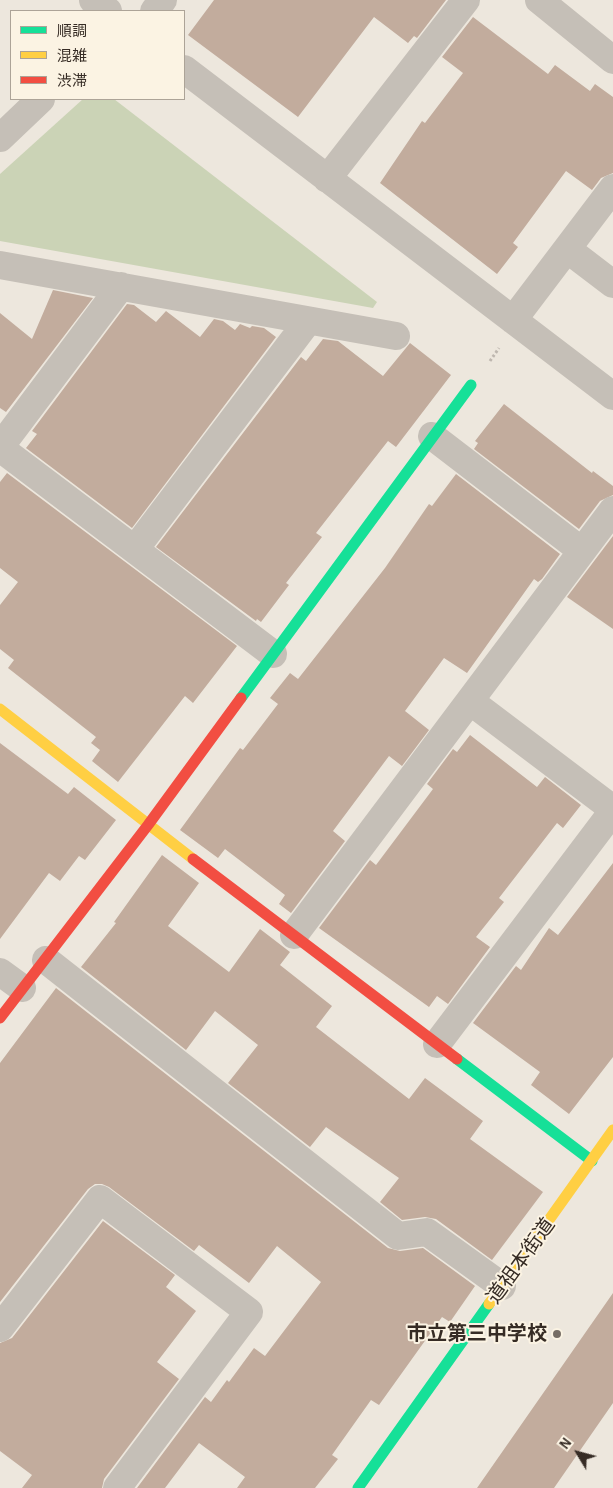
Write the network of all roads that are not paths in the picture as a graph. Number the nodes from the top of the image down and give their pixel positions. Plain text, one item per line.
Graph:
1 (93, 0) edge
2 (163, 0) edge
3 (466, 0) edge
4 (539, 0) edge
5 (107, 10) edge
6 (155, 10) edge
7 (613, 60) edge
8 (185, 69) edge
9 (40, 100) edge
10 (0, 138) edge
11 (326, 179) junction
12 (613, 188) edge
13 (567, 249) junction
14 (0, 265) edge
15 (613, 284) edge
16 (121, 286) junction
17 (513, 320) junction
18 (308, 321) junction
19 (396, 336) dead end
20 (471, 385) dead end
21 (613, 396) edge
22 (432, 436) junction
23 (0, 447) edge
24 (613, 510) edge
25 (134, 549) junction
26 (582, 551) junction
27 (273, 654) junction
28 (470, 701) junction
29 (0, 709) edge
30 (613, 810) edge
31 (148, 825) junction
32 (294, 935) junction
33 (46, 960) junction
34 (0, 972) edge
35 (22, 988) junction
36 (0, 1018) edge
37 (437, 1044) junction
38 (613, 1130) edge
39 (592, 1161) junction
40 (502, 1286) junction
41 (0, 1328) edge
42 (117, 1488) edge
43 (358, 1488) edge

1 - 5 street
2 - 6 street
3 - 11 street
4 - 7 street
8 - 11 street
9 - 10 street
11 - 17 street
12 - 13 street
13 - 15 street
13 - 17 street
14 - 16 street
16 - 18 street
16 - 23 street
17 - 21 street
18 - 19 street
18 - 25 street
20 - 22 street
22 - 26 street
22 - 27 street
23 - 25 street
24 - 26 street
25 - 27 street
26 - 28 street
27 - 31 street
28 - 30 street
28 - 32 street
29 - 31 street
30 - 37 street
31 - 32 street
31 - 33 street
32 - 37 street
33 - 35 street
33 - 40 street
34 - 35 street
35 - 36 street
37 - 39 street
38 - 39 street, 道祖本街道
39 - 40 street, 道祖本街道
40 - 43 street, 道祖本街道
41 - 42 street

